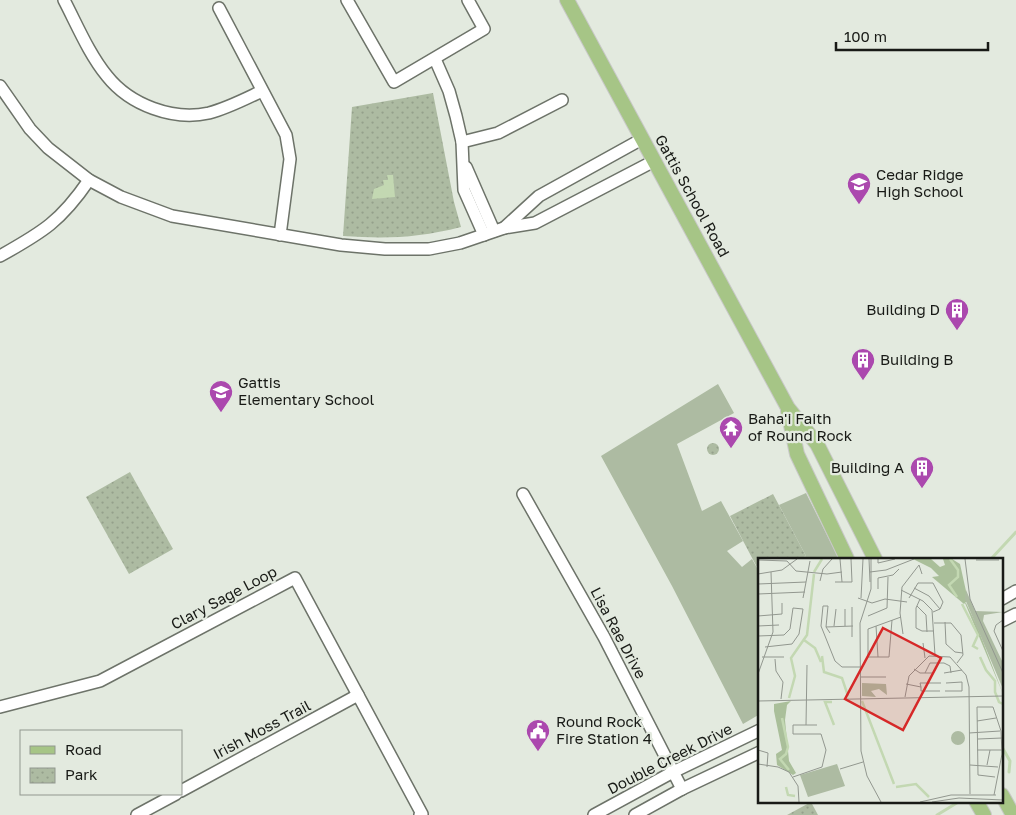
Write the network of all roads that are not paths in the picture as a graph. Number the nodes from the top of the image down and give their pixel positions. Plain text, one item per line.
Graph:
1 (64, 0) edge
2 (347, 0) edge
3 (468, 0) edge
4 (566, 0) edge
5 (219, 8) dead end
6 (434, 58) junction
7 (0, 89) edge
8 (262, 91) junction
9 (562, 100) dead end
10 (642, 139) junction
11 (462, 142) junction
12 (654, 161) junction
13 (89, 180) junction
14 (494, 231) junction
15 (280, 235) junction
16 (0, 256) edge
17 (788, 408) junction
18 (523, 494) dead end
19 (847, 558) edge
20 (874, 558) edge
21 (1016, 591) edge
22 (1004, 598) edge
23 (1016, 614) edge
24 (1004, 620) edge
25 (358, 695) junction
26 (0, 707) edge
27 (758, 731) edge
28 (758, 753) edge
29 (673, 772) junction
30 (682, 789) junction
31 (182, 790) edge
32 (174, 795) edge
33 (1004, 799) edge
34 (977, 802) edge
35 (137, 815) edge
36 (420, 815) edge
37 (594, 815) edge
38 (635, 815) edge
39 (984, 815) edge
40 (1013, 815) edge

1 - 8 street
2 - 6 street
3 - 6 street
4 - 10 main road, Gattis School Road
5 - 8 street
6 - 11 street
7 - 13 street
8 - 15 street
9 - 11 street
10 - 12 main road, Gattis School Road
10 - 14 street
11 - 14 street
12 - 14 street
12 - 17 main road, Gattis School Road
13 - 15 street
13 - 16 street
14 - 15 street
17 - 19 main road, Gattis School Road
17 - 20 main road, Gattis School Road
18 - 29 street, Lisa Rae Drive
21 - 22 street
23 - 24 street
25 - 26 street, Clary Sage Loop
25 - 31 street, Irish Moss Trail
25 - 36 street, Clary Sage Loop
27 - 29 street, Double Creek Drive
28 - 30 street
29 - 30 street, Lisa Rae Drive
29 - 37 street, Double Creek Drive
30 - 38 street
32 - 35 street
33 - 40 main road
34 - 39 main road

